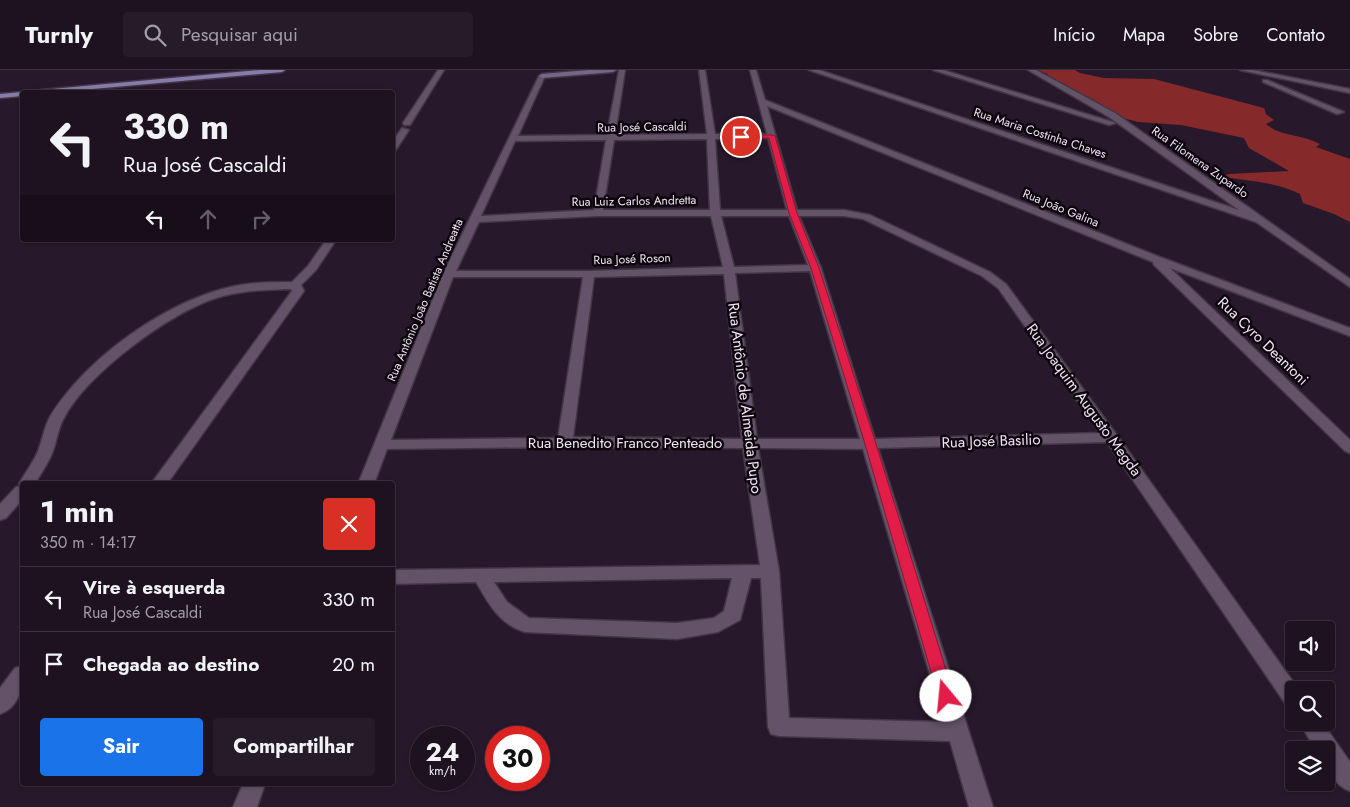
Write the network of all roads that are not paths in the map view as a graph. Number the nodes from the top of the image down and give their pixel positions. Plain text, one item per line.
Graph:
1 (282, 70) edge
2 (441, 70) edge
3 (575, 70) edge
4 (613, 70) edge
5 (622, 70) edge
6 (702, 70) edge
7 (753, 70) edge
8 (812, 70) edge
9 (936, 70) edge
10 (1031, 70) edge
11 (1243, 70) edge
12 (1266, 70) edge
13 (1254, 71) edge
14 (543, 73) edge
15 (1350, 86) edge
16 (63, 90) edge
17 (1350, 91) edge
18 (20, 94) edge
19 (0, 96) edge
20 (763, 102) junction
21 (1340, 112) dead end
22 (1130, 128) junction
23 (772, 136) junction
24 (710, 137) junction
25 (609, 138) junction
26 (513, 139) junction
27 (395, 144) edge
28 (598, 213) junction
29 (715, 213) junction
30 (793, 213) junction
31 (475, 219) junction
32 (1260, 220) junction
33 (330, 242) edge
34 (1153, 258) junction
35 (815, 268) junction
36 (729, 270) junction
37 (449, 274) junction
38 (589, 274) junction
39 (1350, 284) edge
40 (296, 288) junction
41 (1350, 332) edge
42 (1111, 437) junction
43 (565, 442) junction
44 (750, 444) junction
45 (871, 444) junction
46 (380, 445) junction
47 (1350, 448) edge
48 (29, 481) edge
49 (161, 481) edge
50 (367, 481) edge
51 (20, 493) edge
52 (0, 514) edge
53 (743, 572) junction
54 (770, 572) junction
55 (481, 576) junction
56 (395, 577) edge
57 (20, 677) edge
58 (1285, 687) edge
59 (0, 705) edge
60 (1315, 731) edge
61 (957, 732) junction
62 (1350, 782) edge
63 (253, 786) edge
64 (245, 807) edge
65 (981, 807) edge

1 - 16 main road
2 - 27 street
3 - 14 street
4 - 14 street
5 - 25 street
6 - 24 street, Rua Antônio de Almeida Pupo
7 - 20 street
8 - 32 street, Rua Maria Costinha Chaves
9 - 22 street
10 - 22 street, Rua Filomena Zupardo
11 - 13 street
12 - 15 street
13 - 17 street
13 - 21 street
14 - 26 street, Rua Antônio João Batista Andreatta
18 - 19 main road
20 - 23 street
20 - 34 street, Rua João Galina
22 - 32 street, Rua Filomena Zupardo
23 - 24 street, Rua José Cascaldi
23 - 30 street
24 - 25 street, Rua José Cascaldi
24 - 29 street, Rua Antônio de Almeida Pupo
25 - 26 street, Rua José Cascaldi
25 - 28 street
26 - 31 street, Rua Antônio João Batista Andreatta
28 - 29 street, Rua Luiz Carlos Andretta
28 - 31 street, Rua Luiz Carlos Andretta
29 - 30 street, Rua Luiz Carlos Andretta
29 - 36 street, Rua Antônio de Almeida Pupo
30 - 35 street
30 - 42 street, Rua Joaquim Augusto Megda
31 - 37 street, Rua Antônio João Batista Andreatta
32 - 39 street, Rua Filomena Zupardo
33 - 40 street
34 - 41 street, Rua João Galina
34 - 47 street, Rua Cyro Deantoni
35 - 36 street, Rua José Roson
35 - 45 street
36 - 38 street, Rua José Roson
36 - 44 street, Rua Antônio de Almeida Pupo
37 - 38 street, Rua José Roson
37 - 46 street, Rua Antônio João Batista Andreatta
38 - 43 street
40 - 48 street
40 - 49 street
42 - 45 street, Rua José Basilio
42 - 58 street, Rua Joaquim Augusto Megda
43 - 44 street, Rua Benedito Franco Penteado
43 - 46 street, Rua Benedito Franco Penteado
44 - 45 street, Rua Benedito Franco Penteado
44 - 54 street, Rua Antônio de Almeida Pupo
45 - 61 street
46 - 50 street, Rua Antônio João Batista Andreatta
51 - 52 street
53 - 54 street
53 - 55 street
53 - 55 street
54 - 61 street, Rua Antônio de Almeida Pupo
55 - 56 street
57 - 59 street
60 - 62 street
61 - 65 street
63 - 64 street

